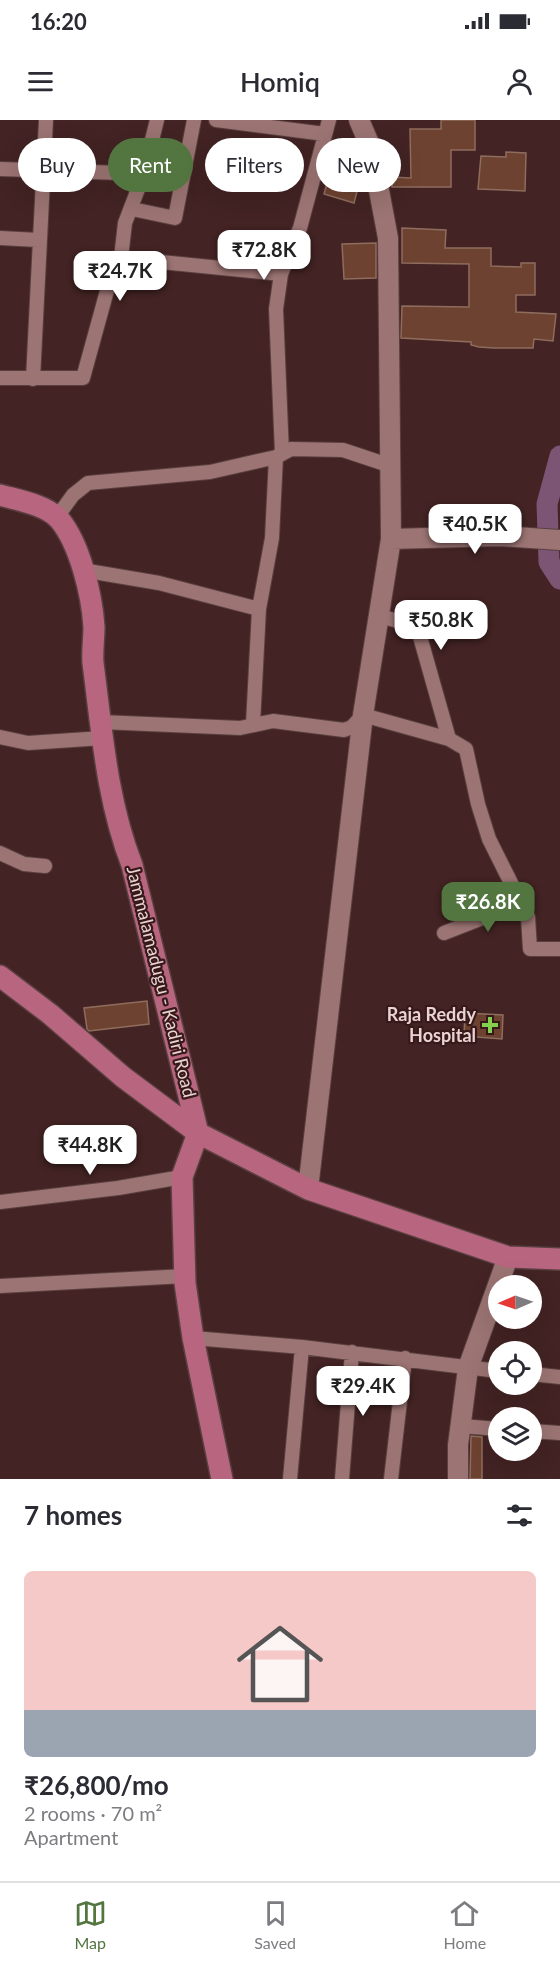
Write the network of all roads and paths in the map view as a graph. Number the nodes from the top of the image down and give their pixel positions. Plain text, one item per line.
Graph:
1 (46, 120) edge
2 (157, 120) edge
3 (194, 120) edge
4 (216, 120) edge
5 (359, 120) edge
6 (327, 127) edge
7 (45, 138) edge
8 (152, 138) edge
9 (0, 169) edge
10 (18, 170) edge
11 (41, 192) edge
12 (138, 192) edge
13 (132, 209) junction
14 (0, 238) edge
15 (38, 240) junction
16 (121, 258) junction
17 (281, 274) junction
18 (0, 378) edge
19 (33, 379) junction
20 (279, 456) junction
21 (391, 466) junction
22 (0, 495) edge
23 (57, 518) junction
24 (391, 539) junction
25 (560, 540) edge
26 (82, 570) junction
27 (259, 609) junction
28 (379, 616) junction
29 (363, 715) junction
30 (253, 724) junction
31 (102, 730) junction
32 (0, 737) edge
33 (449, 740) junction
34 (0, 853) edge
35 (45, 866) dead end
36 (521, 903) junction
37 (444, 933) dead end
38 (560, 949) edge
39 (0, 976) edge
40 (202, 1135) junction
41 (183, 1177) junction
42 (308, 1189) junction
43 (0, 1202) edge
44 (508, 1257) junction
45 (560, 1259) edge
46 (185, 1276) junction
47 (0, 1287) edge
48 (199, 1339) junction
49 (302, 1347) junction
50 (352, 1352) junction
51 (405, 1358) junction
52 (468, 1368) junction
53 (488, 1370) edge
54 (542, 1375) edge
55 (560, 1377) edge
56 (461, 1426) junction
57 (488, 1428) edge
58 (542, 1432) edge
59 (560, 1433) edge
60 (222, 1479) edge
61 (233, 1479) edge
62 (290, 1479) edge
63 (342, 1479) edge
64 (391, 1479) edge
65 (458, 1479) edge

1 - 7 street
2 - 8 street
3 - 13 street
4 - 6 street
5 - 21 main road
6 - 17 street
9 - 10 street
11 - 15 street
12 - 13 street
13 - 16 street
14 - 15 street
15 - 19 street
16 - 17 street
16 - 19 street
17 - 20 street
18 - 19 street
20 - 21 street
20 - 23 street
20 - 27 street
21 - 24 main road
22 - 23 main road
23 - 26 main road, Jammalamadugu - Kadiri Road
24 - 25 main road
24 - 28 main road
26 - 27 street
26 - 31 main road, Jammalamadugu - Kadiri Road
27 - 30 street
28 - 29 main road
28 - 33 street
29 - 30 street
29 - 33 street
29 - 42 main road
30 - 31 street
31 - 32 street
31 - 40 main road, Jammalamadugu - Kadiri Road
33 - 36 street
34 - 35 street
36 - 37 street
36 - 38 street
39 - 40 main road
40 - 41 main road
40 - 42 main road
40 - 48 main road
41 - 43 street
41 - 46 main road
42 - 44 main road
44 - 45 main road
44 - 52 main road
46 - 47 street
46 - 48 main road
48 - 49 street
48 - 60 main road
48 - 61 main road
49 - 50 street
49 - 62 street
50 - 51 street
50 - 63 street
51 - 52 street
51 - 64 street
52 - 53 street
52 - 56 main road
54 - 55 street
56 - 57 street
56 - 65 main road
58 - 59 street

